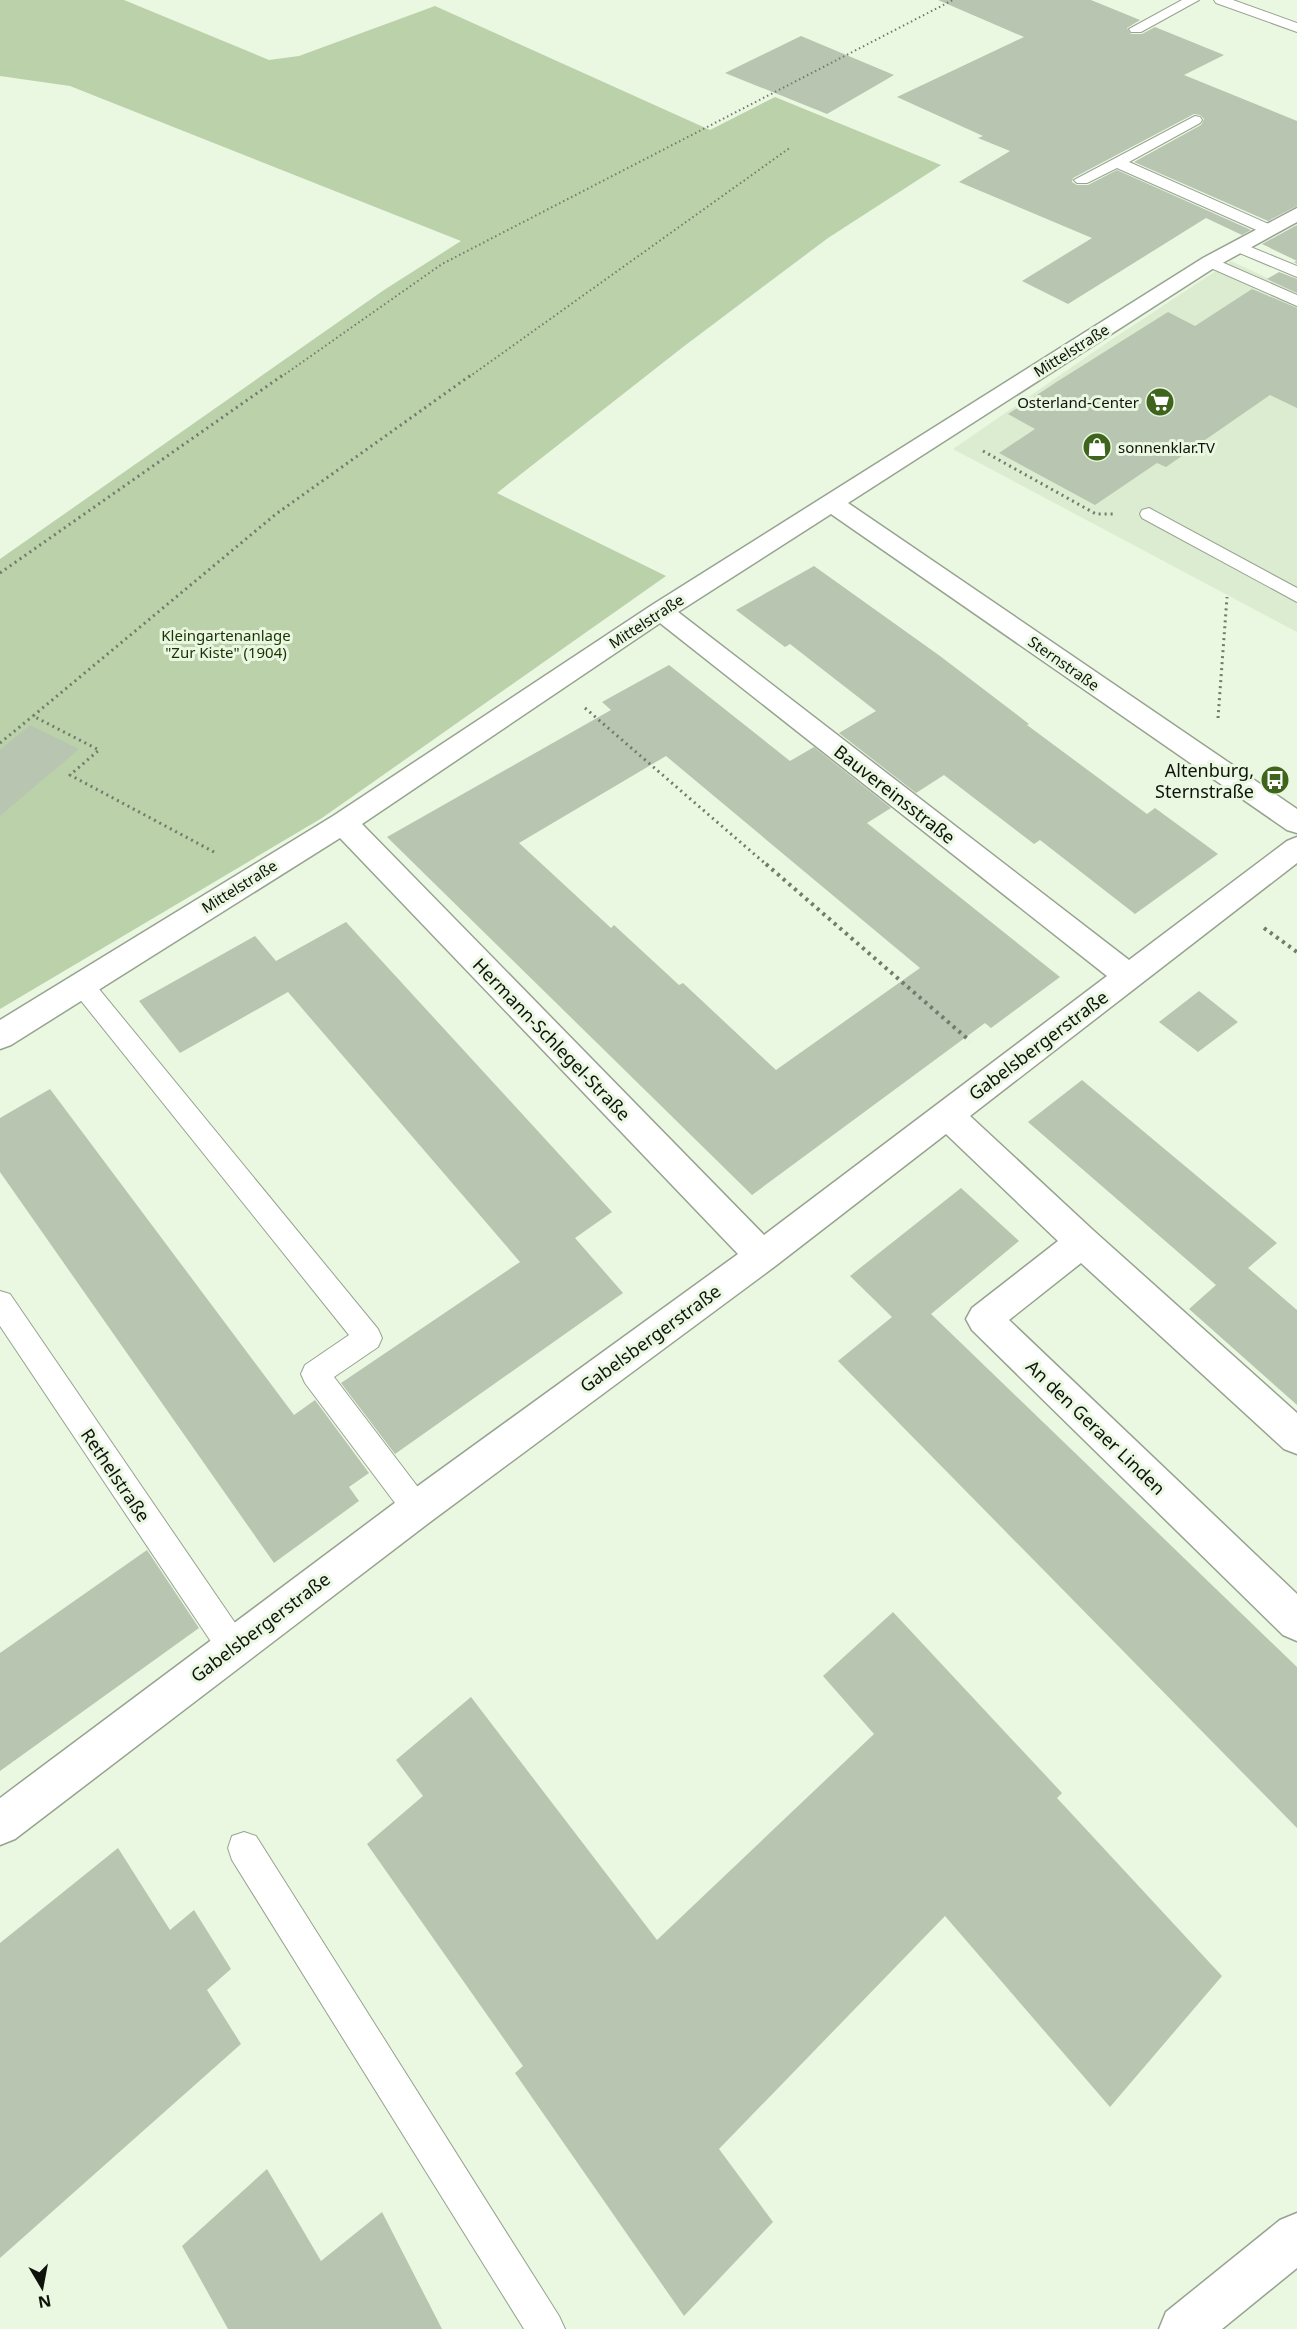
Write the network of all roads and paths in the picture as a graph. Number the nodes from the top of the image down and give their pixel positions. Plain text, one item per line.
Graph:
1 (953, 0) edge
2 (1192, 0) edge
3 (1221, 0) edge
4 (1297, 28) edge
5 (1136, 29) dead end
6 (1195, 120) dead end
7 (791, 147) dead end
8 (1117, 162) junction
9 (1082, 180) dead end
10 (1297, 214) edge
11 (1267, 229) junction
12 (1236, 246) junction
13 (1209, 262) junction
14 (1297, 272) edge
15 (1297, 301) edge
16 (946, 430) junction
17 (832, 503) junction
18 (1149, 514) joint
19 (1229, 559) junction
20 (0, 573) edge
21 (1297, 596) edge
22 (661, 611) junction
23 (554, 682) junction
24 (33, 716) junction
25 (0, 743) edge
26 (1215, 767) junction
27 (343, 823) junction
28 (1297, 824) edge
29 (1297, 848) edge
30 (258, 874) junction
31 (1130, 976) junction
32 (82, 985) junction
33 (0, 1036) edge
34 (1005, 1071) junction
35 (947, 1114) junction
36 (1082, 1242) junction
37 (762, 1256) junction
38 (0, 1303) edge
39 (1297, 1437) edge
40 (417, 1509) junction
41 (1297, 1621) edge
42 (233, 1647) junction
43 (0, 1824) edge
44 (244, 1848) dead end
45 (1297, 2237) edge
46 (546, 2329) edge
47 (1183, 2329) edge

1 - 20 path
2 - 5 lane
3 - 4 lane
6 - 8 lane
7 - 24 path
8 - 9 lane
8 - 11 lane
10 - 11 street, Mittelstraße
11 - 12 street, Mittelstraße
12 - 13 street, Mittelstraße
12 - 14 lane
13 - 15 lane
13 - 16 street, Mittelstraße
16 - 17 street, Mittelstraße
16 - 18 path
17 - 22 street, Mittelstraße
17 - 26 street, Sternstraße
18 - 19 lane
19 - 21 lane
19 - 26 path
22 - 23 street, Mittelstraße
22 - 31 street, Bauvereinsstraße
23 - 27 street, Mittelstraße
23 - 34 path
24 - 25 path
24 - 30 path
26 - 28 street, Sternstraße
27 - 30 street, Mittelstraße
27 - 37 street, Hermann-Schlegel-Straße
29 - 31 street, Gabelsbergerstraße
30 - 32 street, Mittelstraße
31 - 34 street, Gabelsbergerstraße
32 - 33 street, Mittelstraße
32 - 40 lane
34 - 35 street, Gabelsbergerstraße
35 - 36 street
35 - 37 street, Gabelsbergerstraße
36 - 39 street
36 - 41 street, An den Geraer Linden
37 - 40 street, Gabelsbergerstraße
38 - 42 lane, Rethelstraße
40 - 42 street, Gabelsbergerstraße
42 - 43 street, Gabelsbergerstraße
44 - 46 lane
45 - 47 street

